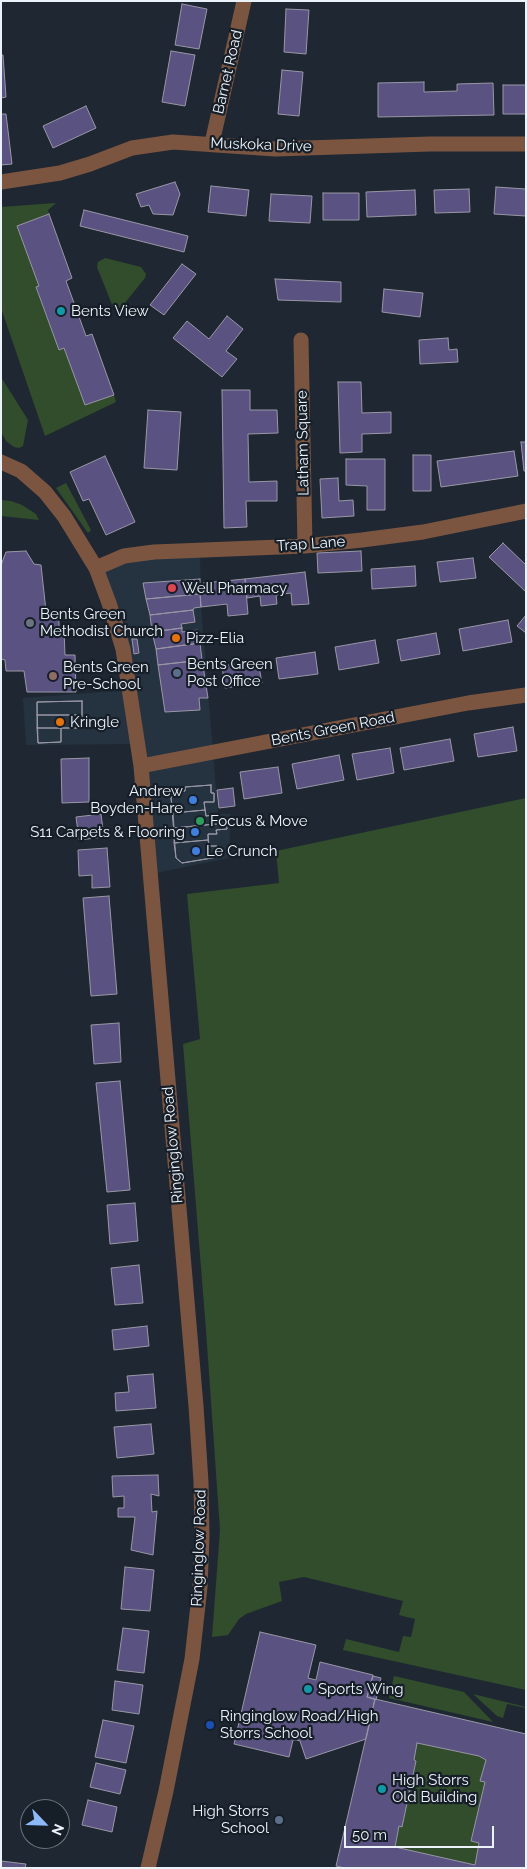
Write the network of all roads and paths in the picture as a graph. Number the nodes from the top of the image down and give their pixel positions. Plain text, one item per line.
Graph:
1 (244, 1) edge
2 (212, 143) junction
3 (526, 144) edge
4 (1, 182) edge
5 (301, 340) dead end
6 (1, 462) edge
7 (526, 511) edge
8 (305, 546) junction
9 (96, 568) junction
10 (526, 695) edge
11 (141, 766) junction
12 (148, 1868) edge

1 - 2 street, Barnet Road
2 - 3 street, Muskoka Drive
2 - 4 street, Muskoka Drive
5 - 8 street, Latham Square
6 - 9 street, Ringinglow Road
7 - 8 street, Trap Lane
8 - 9 street, Trap Lane
9 - 11 street, Ringinglow Road
10 - 11 street, Bents Green Road
11 - 12 street, Ringinglow Road

